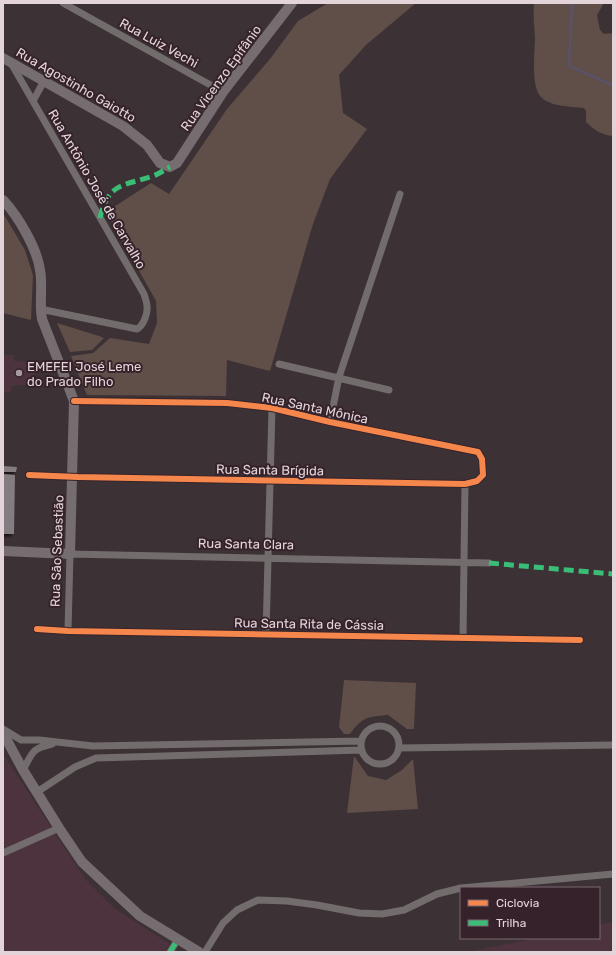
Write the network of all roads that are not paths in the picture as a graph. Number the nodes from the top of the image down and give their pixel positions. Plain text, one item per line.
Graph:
1 (63, 3) edge
2 (292, 3) edge
3 (7, 60) edge
4 (44, 81) junction
5 (223, 92) junction
6 (33, 101) junction
7 (170, 167) joint
8 (400, 194) dead end
9 (3, 200) edge
10 (40, 309) junction
11 (279, 364) dead end
12 (339, 378) junction
13 (389, 390) dead end
14 (74, 401) junction
15 (272, 408) junction
16 (330, 422) junction
17 (478, 452) joint
18 (29, 475) dead end
19 (72, 477) junction
20 (269, 481) junction
21 (466, 484) junction
22 (3, 551) edge
23 (70, 554) junction
24 (268, 558) junction
25 (464, 562) junction
26 (490, 563) dead end
27 (37, 629) dead end
28 (68, 631) junction
29 (266, 634) junction
30 (463, 638) junction
31 (580, 640) dead end
32 (3, 729) edge
33 (3, 733) edge
34 (361, 741) junction
35 (58, 743) junction
36 (613, 745) edge
37 (398, 748) junction
38 (362, 750) junction
39 (23, 770) junction
40 (37, 792) junction
41 (59, 828) junction
42 (3, 852) edge
43 (613, 874) edge
44 (472, 887) edge
45 (460, 888) edge
46 (178, 939) junction
47 (170, 952) edge
48 (199, 952) edge
49 (205, 952) edge

1 - 5 street, Rua Luiz Vechi
2 - 5 street, Rua Vicenzo Epifânio
3 - 4 street, Rua Agostinho Gaiotto
3 - 6 street, Rua Antônio José de Carvalho
4 - 6 street
4 - 7 street, Rua Agostinho Gaiotto
5 - 7 street, Rua Vicenzo Epifânio
6 - 10 street, Rua Antônio José de Carvalho
8 - 12 street
9 - 10 street, Rua São Sebastião
10 - 14 street, Rua São Sebastião
11 - 12 street
12 - 13 street
12 - 16 street
14 - 15 street, Rua Santa Mônica
14 - 19 street, Rua São Sebastião
15 - 16 street, Rua Santa Mônica
15 - 20 street
16 - 17 street, Rua Santa Mônica
17 - 21 street, Rua Santa Brígida
18 - 19 street, Rua Santa Brígida
19 - 20 street, Rua Santa Brígida
19 - 23 street, Rua São Sebastião
20 - 21 street, Rua Santa Brígida
20 - 24 street
21 - 25 street
22 - 23 street, Rua Santa Clara
23 - 24 street, Rua Santa Clara
23 - 28 street, Rua São Sebastião
24 - 25 street, Rua Santa Clara
24 - 29 street
25 - 26 street, Rua Santa Clara
25 - 30 street
27 - 28 street, Rua Santa Rita de Cássia
28 - 29 street, Rua Santa Rita de Cássia
29 - 30 street, Rua Santa Rita de Cássia
30 - 31 street, Rua Santa Rita de Cássia
32 - 35 street
33 - 39 street
34 - 35 street
34 - 37 street
34 - 38 street
35 - 39 street
36 - 37 street
37 - 38 street
38 - 40 street
39 - 40 street
40 - 41 street
41 - 42 street
41 - 46 street
43 - 44 street
45 - 49 street
46 - 47 street
46 - 48 street

